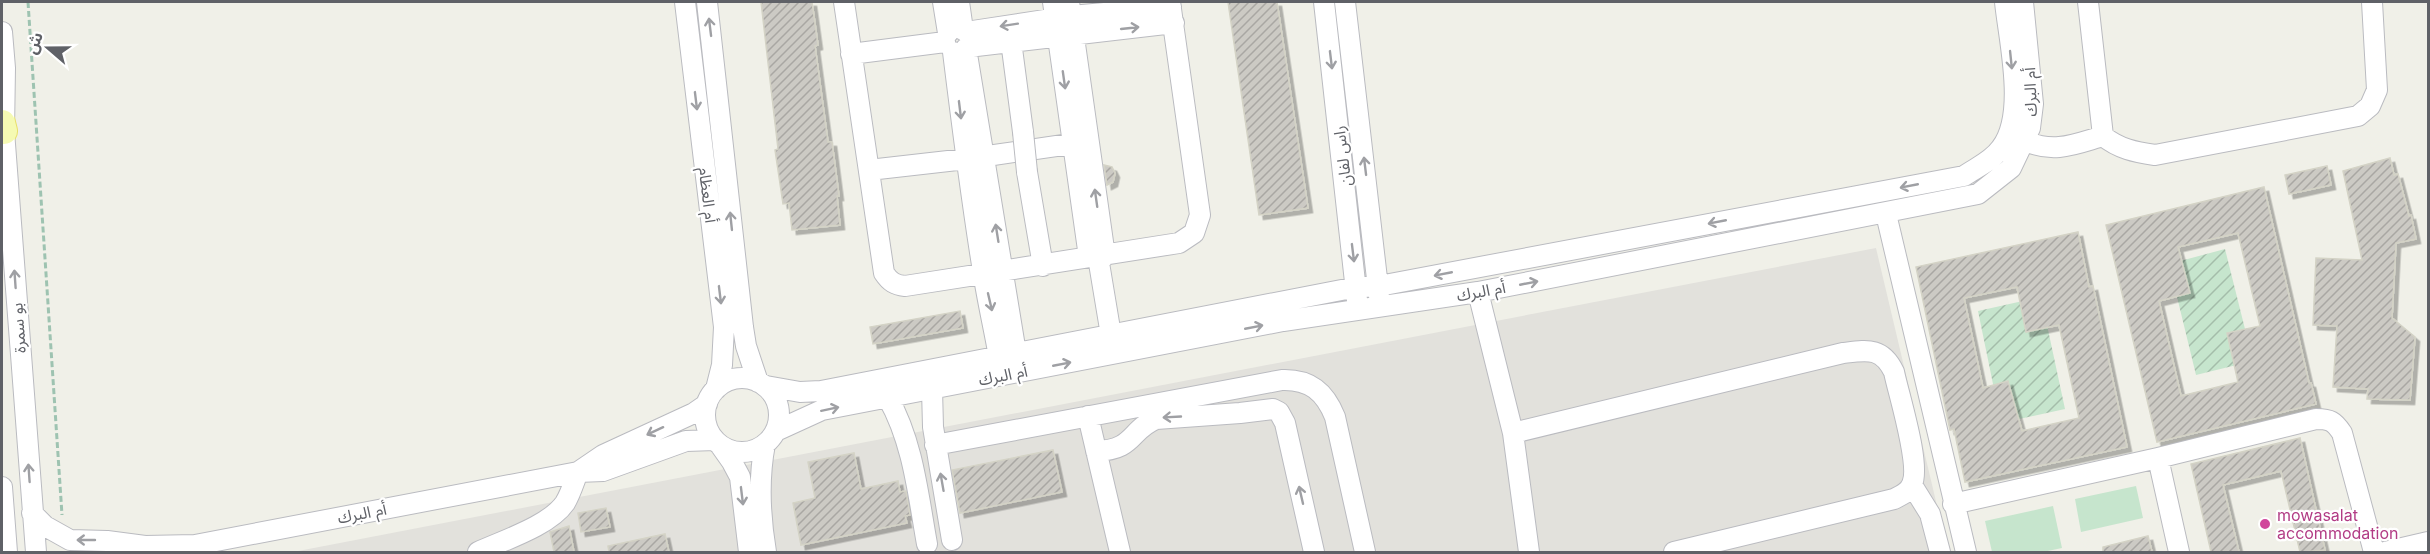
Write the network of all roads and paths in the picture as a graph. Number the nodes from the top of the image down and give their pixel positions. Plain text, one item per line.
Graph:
1 (28, 2) edge
2 (685, 2) edge
3 (707, 2) edge
4 (844, 2) edge
5 (944, 2) edge
6 (959, 2) edge
7 (1324, 2) edge
8 (1345, 2) edge
9 (2005, 2) edge
10 (2023, 2) edge
11 (2088, 2) edge
12 (2372, 2) edge
13 (1172, 10) edge
14 (1063, 18) edge
15 (2, 32) edge
16 (958, 40) junction
17 (1011, 41) junction
18 (851, 54) junction
19 (714, 64) junction
20 (692, 67) junction
21 (3, 127) edge
22 (2103, 136) junction
23 (2026, 141) junction
24 (1080, 143) junction
25 (975, 157) junction
26 (869, 170) junction
27 (1886, 214) junction
28 (1097, 256) junction
29 (1043, 266) junction
30 (1003, 273) junction
31 (983, 274) junction
32 (1379, 286) junction
33 (1356, 287) junction
34 (1478, 292) junction
35 (1378, 308) junction
36 (1281, 312) junction
37 (1358, 312) junction
38 (1111, 335) junction
39 (1007, 355) junction
40 (762, 384) junction
41 (932, 389) junction
42 (712, 396) junction
43 (888, 398) junction
44 (1088, 416) junction
45 (1513, 433) junction
46 (771, 438) junction
47 (717, 443) junction
48 (935, 445) junction
49 (1096, 451) junction
50 (2158, 458) junction
51 (578, 472) junction
52 (1912, 485) junction
53 (2, 487) edge
54 (1953, 504) junction
55 (32, 513) junction
56 (64, 538) junction
57 (952, 540) dead end
58 (2428, 542) edge
59 (927, 544) dead end
60 (145, 546) junction
61 (200, 549) edge
62 (1533, 549) edge
63 (7, 552) edge
64 (36, 552) edge
65 (120, 552) edge
66 (478, 552) edge
67 (749, 552) edge
68 (766, 552) edge
69 (1120, 552) edge
70 (1314, 552) edge
71 (1365, 552) edge
72 (1674, 552) edge
73 (1940, 552) edge
74 (1966, 552) edge
75 (2180, 552) edge
76 (2374, 552) edge
77 (2385, 552) edge

1 - 56 path
2 - 20 street, أم العظام
19 -> 3 street, أم العظام
4 - 18 street
5 - 16 street
6 - 16 street
7 -> 33 street, راس لفان
32 -> 8 street, راس لفان
9 -> 32 street, أم البرك
10 - 23 street, أم البرك
11 - 22 street
12 - 22 street
13 - 14 street
13 - 28 street
14 -> 16 street
14 - 17 street
14 - 24 street
15 - 21 street, بو سمرة
16 - 17 street
16 - 18 street
16 - 25 street
17 - 29 street, bridge
18 - 26 street
19 - 20 street
40 -> 19 street, أم العظام
20 -> 42 street, أم العظام
55 -> 21 street, بو سمرة
22 - 23 street
23 - 27 street, أم البرك
24 - 25 street
24 - 28 street
25 - 26 street
30 -> 25 street
25 - 31 street
26 - 31 street
34 -> 27 street, أم البرك
27 - 54 street
28 - 29 street
28 - 38 street
29 - 30 street
30 - 31 street
30 - 39 street
31 -> 39 street
32 - 33 street, أم البرك
32 - 35 street, راس لفان
33 - 36 street, أم البرك
33 - 37 street, راس لفان
34 - 35 street, أم البرك
34 - 45 street
35 - 37 street, أم البرك
36 - 37 street, أم البرك
36 - 38 street, أم البرك
41 -> 36 street, أم البرك
38 - 39 street, أم البرك
39 - 40 street, أم البرك
40 - 42 street
40 - 46 street
41 - 43 street, أم البرك
41 - 48 street
42 - 47 street
42 -> 51 street, أم البرك
46 -> 43 street, أم البرك
43 - 59 street
44 - 48 street
44 - 49 street
44 - 71 street
45 - 52 street
45 - 62 street
46 - 47 street
46 - 68 street
47 - 51 street, أم البرك
47 -> 67 street
57 -> 48 street
49 - 69 street
70 -> 49 street
50 - 54 street
50 - 75 street
50 - 76 street
51 - 61 street, أم البرك
51 - 66 street
52 - 72 street
52 - 73 street
53 - 63 street
54 - 74 street
55 - 56 street
55 - 64 street, بو سمرة
60 -> 56 street, أم البرك
58 - 77 street
60 - 61 street, أم البرك
60 - 65 street, أم البرك

